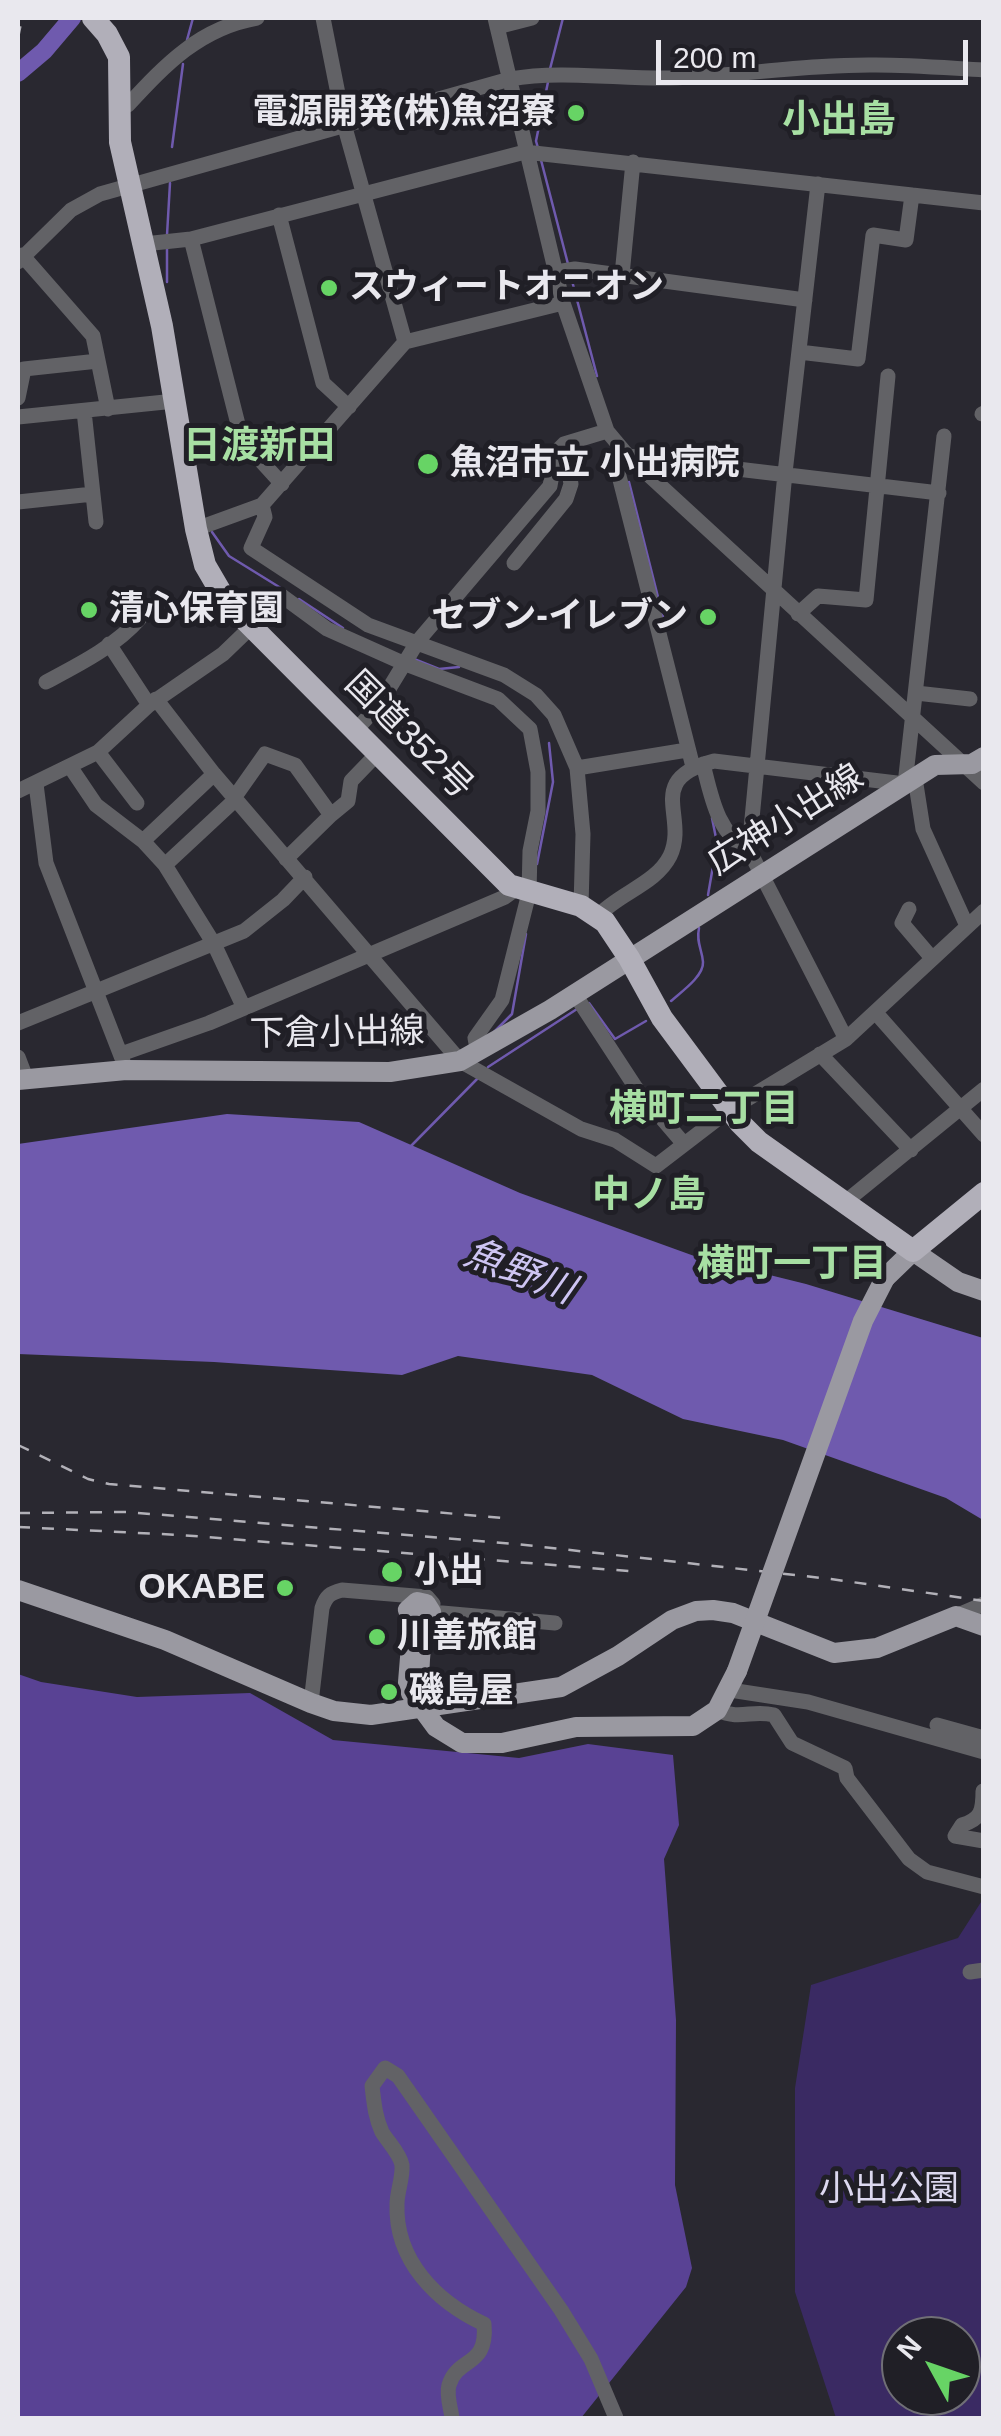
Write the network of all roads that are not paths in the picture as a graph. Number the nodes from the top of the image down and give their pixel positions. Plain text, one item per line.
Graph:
1 (257, 18) edge
2 (323, 18) edge
3 (532, 18) edge
4 (96, 20) edge
5 (496, 22) edge
6 (984, 70) edge
7 (510, 79) junction
8 (119, 109) junction
9 (344, 124) junction
10 (524, 152) junction
11 (633, 162) junction
12 (818, 184) junction
13 (130, 185) junction
14 (362, 192) junction
15 (912, 195) junction
16 (984, 203) edge
17 (279, 216) junction
18 (191, 239) junction
19 (144, 244) junction
20 (20, 258) edge
21 (556, 272) junction
22 (622, 275) junction
23 (805, 300) junction
24 (563, 303) junction
25 (405, 342) junction
26 (799, 352) junction
27 (98, 360) junction
28 (888, 376) dead end
29 (18, 398) edge
30 (175, 401) junction
31 (349, 407) junction
32 (108, 408) junction
33 (84, 411) junction
34 (18, 417) edge
35 (607, 432) junction
36 (944, 436) dead end
37 (564, 444) junction
38 (628, 456) junction
39 (785, 473) junction
40 (282, 484) junction
41 (879, 485) junction
42 (939, 493) junction
43 (94, 494) junction
44 (18, 502) edge
45 (262, 505) junction
46 (96, 522) dead end
47 (196, 530) junction
48 (514, 563) dead end
49 (776, 595) junction
50 (282, 596) dead end
51 (134, 605) dead end
52 (798, 614) junction
53 (250, 628) junction
54 (109, 644) junction
55 (409, 655) junction
56 (46, 682) dead end
57 (916, 693) junction
58 (970, 700) dead end
59 (153, 702) junction
60 (913, 716) junction
61 (354, 732) junction
62 (687, 750) junction
63 (98, 752) junction
64 (377, 754) junction
65 (974, 760) edge
66 (698, 766) junction
67 (756, 766) junction
68 (70, 768) junction
69 (577, 768) junction
70 (214, 774) junction
71 (910, 780) junction
72 (984, 783) edge
73 (36, 784) junction
74 (18, 791) edge
75 (235, 798) junction
76 (137, 802) dead end
77 (332, 816) junction
78 (143, 841) junction
79 (748, 850) junction
80 (286, 859) junction
81 (166, 865) junction
82 (760, 876) junction
83 (306, 877) junction
84 (523, 891) junction
85 (909, 909) dead end
86 (590, 911) junction
87 (984, 911) edge
88 (967, 926) junction
89 (214, 944) junction
90 (367, 954) junction
91 (932, 957) junction
92 (629, 958) junction
93 (97, 993) junction
94 (579, 1001) junction
95 (244, 1008) junction
96 (876, 1014) junction
97 (18, 1022) edge
98 (846, 1039) junction
99 (820, 1054) junction
100 (18, 1056) edge
101 (469, 1057) junction
102 (124, 1062) junction
103 (22, 1079) edge
104 (984, 1089) edge
105 (728, 1110) junction
106 (960, 1110) junction
107 (984, 1136) edge
108 (684, 1144) junction
109 (911, 1150) junction
110 (984, 1193) edge
111 (844, 1203) junction
112 (913, 1251) junction
113 (984, 1291) edge
114 (18, 1590) edge
115 (984, 1604) edge
116 (431, 1612) junction
117 (956, 1616) junction
118 (556, 1623) dead end
119 (984, 1626) edge
120 (734, 1680) junction
121 (311, 1703) junction
122 (421, 1708) junction
123 (717, 1710) junction
124 (937, 1725) dead end
125 (984, 1738) edge
126 (984, 1752) edge
127 (983, 1790) edge
128 (984, 1842) edge
129 (984, 1887) edge
130 (452, 2418) edge
131 (616, 2418) edge

1 - 8 street
2 - 9 street
3 - 5 street
4 - 8 highway, 国道352号
5 - 7 street
6 - 7 street
7 - 9 street
7 - 10 street
8 - 13 highway, 国道352号
9 - 13 street
9 - 14 street
10 - 11 street
10 - 14 street
10 - 21 street
11 - 12 street
11 - 22 street
12 - 15 street
12 - 23 street
13 - 19 highway, 国道352号
13 - 20 street
14 - 17 street
14 - 25 street
15 - 16 street
15 - 26 street
17 - 18 street
17 - 31 street
18 - 19 street
18 - 40 street
19 - 30 highway, 国道352号
20 - 27 street
21 - 22 street
21 - 24 street
22 - 23 street
23 - 26 street
24 - 25 street
24 - 35 street
25 - 31 street
26 - 39 street
27 - 29 street
27 - 32 street
28 - 41 street
30 - 32 street
30 - 47 highway, 国道352号
31 - 40 street
32 - 33 street
33 - 34 street
33 - 43 street
35 - 37 street
35 - 38 street
36 - 42 street
37 - 48 street
37 - 55 street
38 - 39 street
38 - 49 street
38 - 62 street
39 - 41 street
39 - 49 street
40 - 45 street
41 - 42 street
41 - 52 street
42 - 57 street
43 - 44 street
43 - 46 street
45 - 47 street
45 - 55 street
47 - 53 highway, 国道352号
49 - 52 street
49 - 67 street
50 - 55 street
51 - 54 street
52 - 60 street
53 - 59 street
53 - 61 highway, 国道352号
54 - 56 street
54 - 59 street
55 - 61 street
55 - 69 street
55 - 84 street
57 - 58 street
57 - 60 street
59 - 63 street
59 - 70 street
60 - 65 street
60 - 71 street
61 - 64 highway, 国道352号
62 - 66 street
62 - 69 street
63 - 68 street
63 - 76 street
64 - 77 street
64 - 84 highway, 国道352号
65 - 71 main road, 広神小出線
65 - 72 street
66 - 67 street
66 - 79 street
66 - 86 street
67 - 71 street
67 - 79 street
68 - 73 street
68 - 78 street
69 - 86 street
70 - 75 street
70 - 78 street
71 - 82 main road, 広神小出線
71 - 88 street
73 - 74 street
73 - 93 street
75 - 77 street
75 - 80 street
75 - 81 street
77 - 80 street
78 - 81 street
79 - 82 street
80 - 83 street
81 - 89 street
82 - 92 main road, 広神小出線
82 - 98 street
83 - 89 street
83 - 90 street
84 - 86 highway
84 - 90 street
84 - 101 street
85 - 91 street
86 - 92 highway
87 - 88 street
88 - 91 street
89 - 93 street
89 - 95 street
90 - 95 street
90 - 101 street
91 - 96 street
92 - 94 main road, 下倉小出線
92 - 105 highway
93 - 97 street
93 - 102 street
94 - 101 main road, 下倉小出線
94 - 108 street
95 - 102 street
96 - 98 street
96 - 106 street
98 - 99 street
99 - 105 street
99 - 109 street
100 - 103 street
101 - 102 main road, 下倉小出線
101 - 108 street
102 - 103 main road, 下倉小出線
104 - 106 street
105 - 108 street
105 - 111 highway
106 - 107 street
106 - 109 street
109 - 111 street
110 - 112 highway
111 - 112 highway
112 - 113 main road
112 - 120 main road, bridge
114 - 121 main road
115 - 117 street
116 - 118 street
116 - 121 street
116 - 122 main road
117 - 119 main road
117 - 122 main road
120 - 123 main road
120 - 126 street
121 - 122 main road
122 - 123 main road
123 - 129 street
124 - 125 street
127 - 128 street
130 - 131 street

